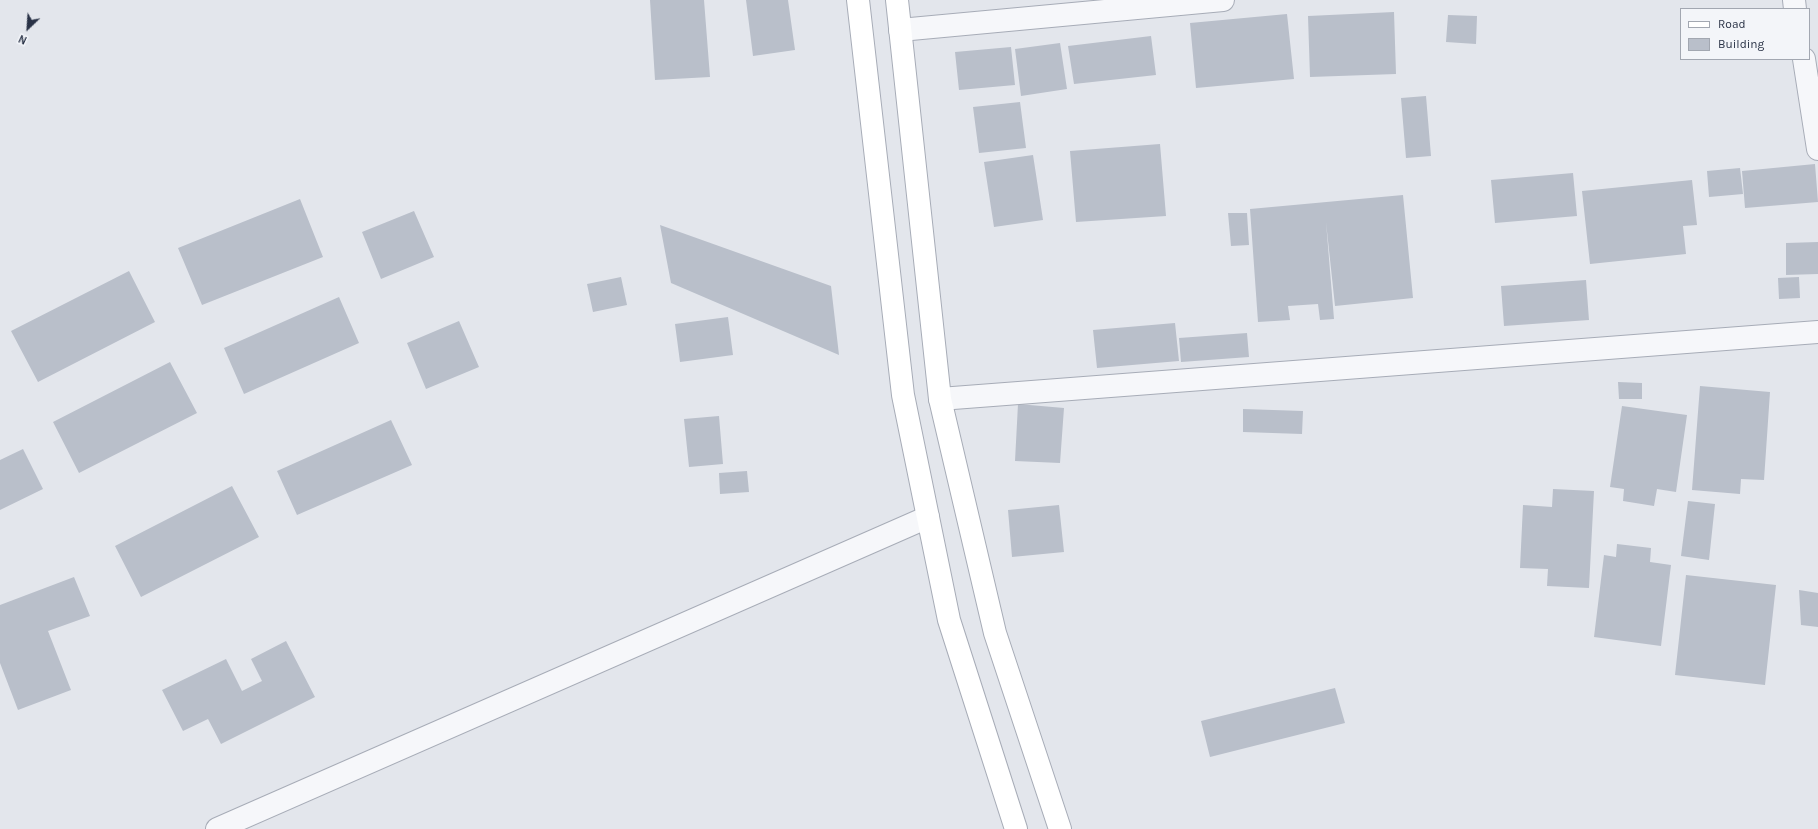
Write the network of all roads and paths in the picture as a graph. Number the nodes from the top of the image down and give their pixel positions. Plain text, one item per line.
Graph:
1 (858, 0) edge
2 (896, 0) edge
3 (1223, 0) edge
4 (900, 30) junction
5 (1804, 60) edge
6 (1818, 149) edge
7 (1818, 332) edge
8 (940, 399) junction
9 (928, 517) junction
10 (217, 829) edge
11 (1016, 829) edge
12 (1060, 829) edge

1 - 9 street
2 - 4 street
3 - 4 street
4 - 8 street
5 - 6 street
7 - 8 street
8 - 12 street
9 - 10 street
9 - 11 street

